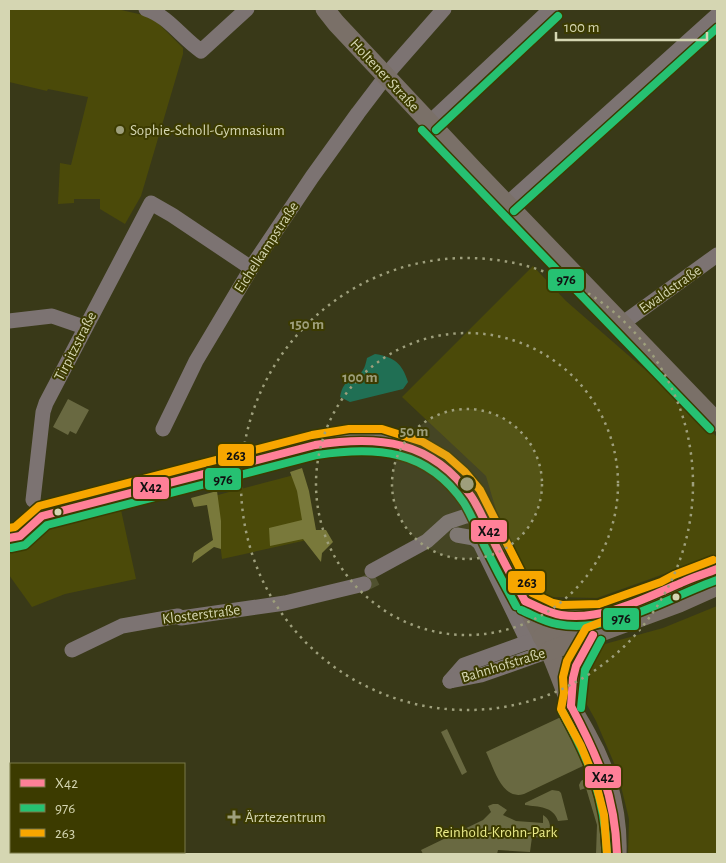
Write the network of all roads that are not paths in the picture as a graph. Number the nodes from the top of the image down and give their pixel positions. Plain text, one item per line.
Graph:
1 (146, 9) edge
2 (247, 9) edge
3 (325, 9) edge
4 (444, 9) edge
5 (552, 9) edge
6 (717, 15) edge
7 (387, 78) junction
8 (429, 123) junction
9 (507, 204) junction
10 (717, 256) edge
11 (251, 268) junction
12 (9, 321) edge
13 (623, 322) junction
14 (84, 327) junction
15 (717, 422) edge
16 (163, 428) dead end
17 (33, 500) dead end
18 (482, 514) junction
19 (462, 535) junction
20 (9, 538) edge
21 (717, 569) edge
22 (368, 578) junction
23 (717, 586) edge
24 (525, 601) junction
25 (600, 614) junction
26 (593, 635) junction
27 (540, 643) junction
28 (72, 650) dead end
29 (571, 706) junction
30 (617, 854) edge

1 - 2 street
3 - 7 main road, Holtener Straße
4 - 7 street, Eichelkampstraße
5 - 8 street
6 - 9 street
7 - 8 main road, Holtener Straße
7 - 11 street, Eichelkampstraße
8 - 9 main road, Holtener Straße
9 - 13 main road, Holtener Straße
10 - 13 street, Ewaldstraße
11 - 14 street, Tirpitzstraße
11 - 16 street, Eichelkampstraße
12 - 14 street
13 - 15 main road, Holtener Straße
14 - 17 street, Tirpitzstraße
18 - 19 street, Klosterstraße
18 - 20 main road
18 - 22 street, Klosterstraße
18 - 24 main road
19 - 22 street, Klosterstraße
19 - 27 street
21 - 25 main road, Bahnhofstraße
22 - 28 street, Klosterstraße
23 - 26 main road, Bahnhofstraße
24 - 25 main road
24 - 27 main road
25 - 27 main road, Bahnhofstraße
26 - 27 main road, Bahnhofstraße
26 - 29 main road
27 - 27 street, Bahnhofstraße
27 - 29 main road
29 - 30 main road

